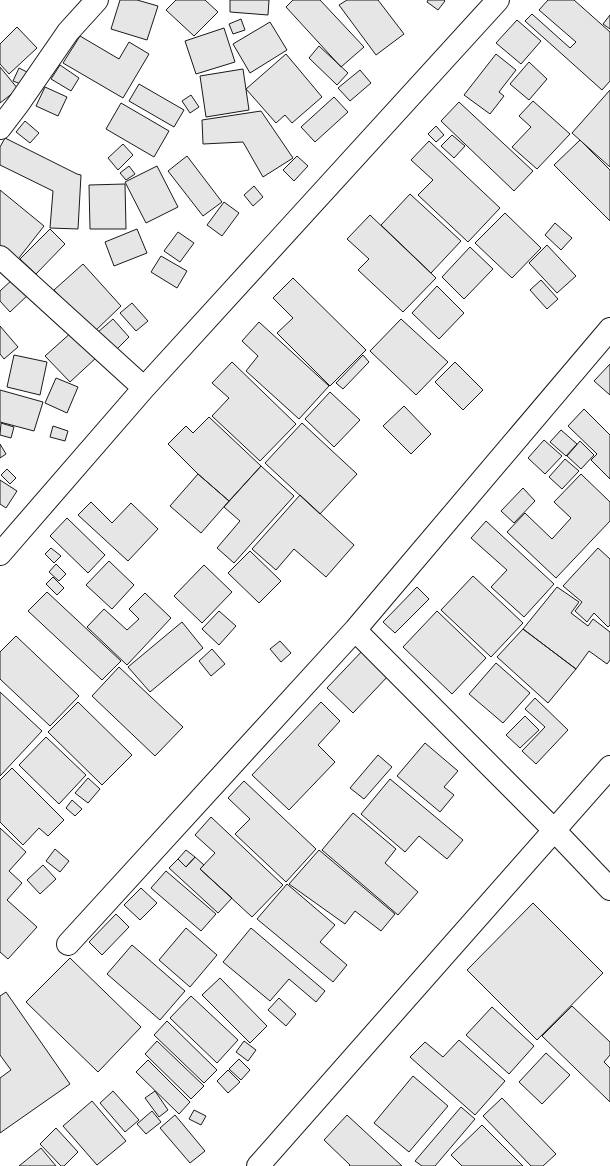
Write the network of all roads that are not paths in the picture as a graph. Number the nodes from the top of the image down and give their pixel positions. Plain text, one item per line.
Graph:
1 (97, 0) edge
2 (498, 0) edge
3 (0, 128) edge
4 (0, 257) edge
5 (610, 329) edge
6 (144, 388) junction
7 (0, 554) edge
8 (355, 630) junction
9 (610, 767) edge
10 (554, 830) junction
11 (610, 889) edge
12 (68, 944) dead end
13 (258, 1166) edge

1 - 3 street
2 - 6 street
4 - 6 street
5 - 8 street
6 - 7 street
8 - 10 street
8 - 12 street
9 - 10 street
10 - 11 street
10 - 13 street

